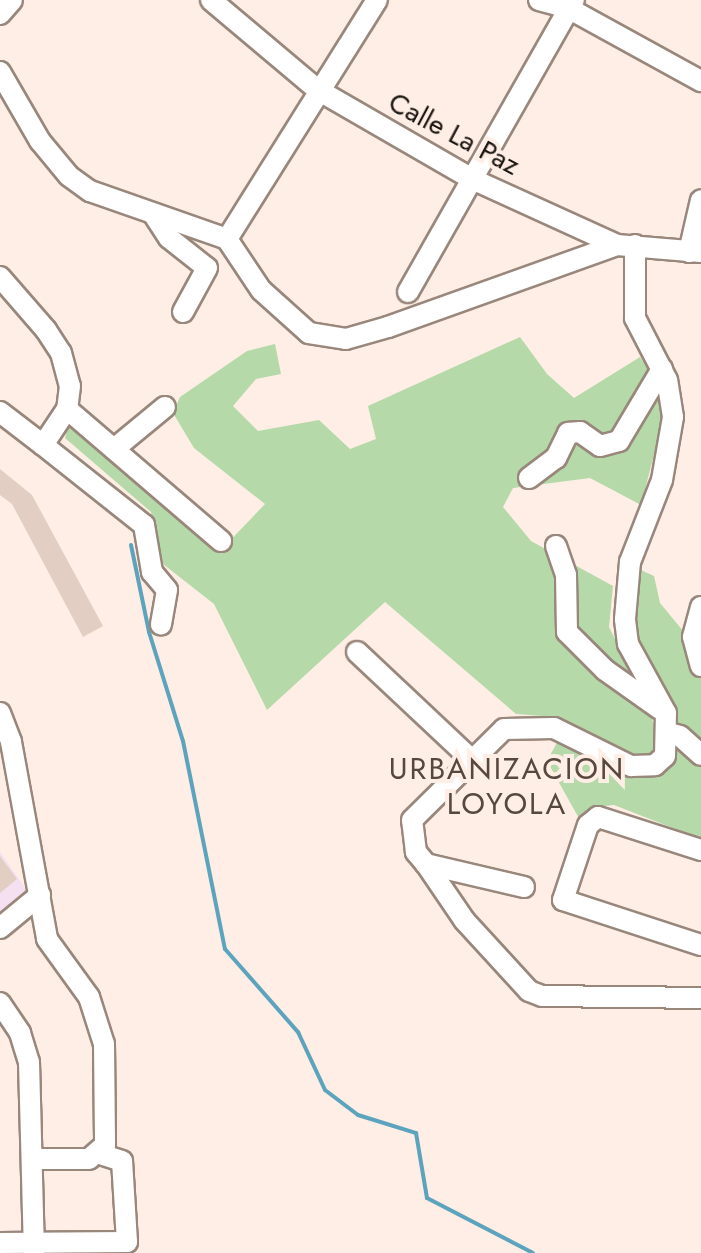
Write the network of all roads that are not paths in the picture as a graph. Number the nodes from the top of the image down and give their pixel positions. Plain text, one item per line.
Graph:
1 (12, 0) edge
2 (211, 0) edge
3 (377, 0) edge
4 (539, 0) edge
5 (571, 4) edge
6 (0, 14) edge
7 (0, 72) edge
8 (701, 81) edge
9 (318, 90) junction
10 (472, 179) junction
11 (701, 200) edge
12 (154, 215) junction
13 (227, 239) junction
14 (626, 245) junction
15 (695, 252) edge
16 (0, 277) edge
17 (408, 292) dead end
18 (183, 312) dead end
19 (662, 369) junction
20 (165, 407) dead end
21 (67, 409) junction
22 (0, 412) edge
23 (43, 445) junction
24 (114, 449) junction
25 (529, 478) dead end
26 (221, 541) dead end
27 (556, 546) dead end
28 (701, 607) edge
29 (161, 624) dead end
30 (357, 652) dead end
31 (701, 666) edge
32 (0, 713) edge
33 (667, 723) junction
34 (5, 746) edge
35 (701, 755) edge
36 (470, 758) junction
37 (701, 850) edge
38 (426, 864) junction
39 (524, 887) dead end
40 (40, 895) junction
41 (0, 928) edge
42 (701, 945) edge
43 (701, 998) edge
44 (0, 1003) edge
45 (100, 1154) junction
46 (33, 1159) junction
47 (0, 1243) edge
48 (34, 1248) edge

1 - 6 street
2 - 9 street, Calle La Paz
3 - 9 street
4 - 5 street
5 - 8 street
5 - 10 street
7 - 12 street
9 - 10 street, Calle La Paz
9 - 13 street
10 - 14 street, Calle La Paz
10 - 17 street
11 - 15 street
12 - 13 street
12 - 18 street
13 - 14 street
14 - 15 street, Calle La Paz
14 - 19 street
16 - 21 street
19 - 25 street
19 - 33 street
20 - 24 street
21 - 23 street
21 - 24 street
22 - 23 street
23 - 29 street
24 - 26 street
27 - 33 street
28 - 31 street
30 - 36 street
32 - 34 street
33 - 35 street
33 - 36 street
34 - 40 street
36 - 38 street
37 - 42 street
38 - 39 street
38 - 43 street
40 - 41 street
40 - 45 street
44 - 46 street
45 - 46 street
45 - 48 street
46 - 48 street
47 - 48 street

